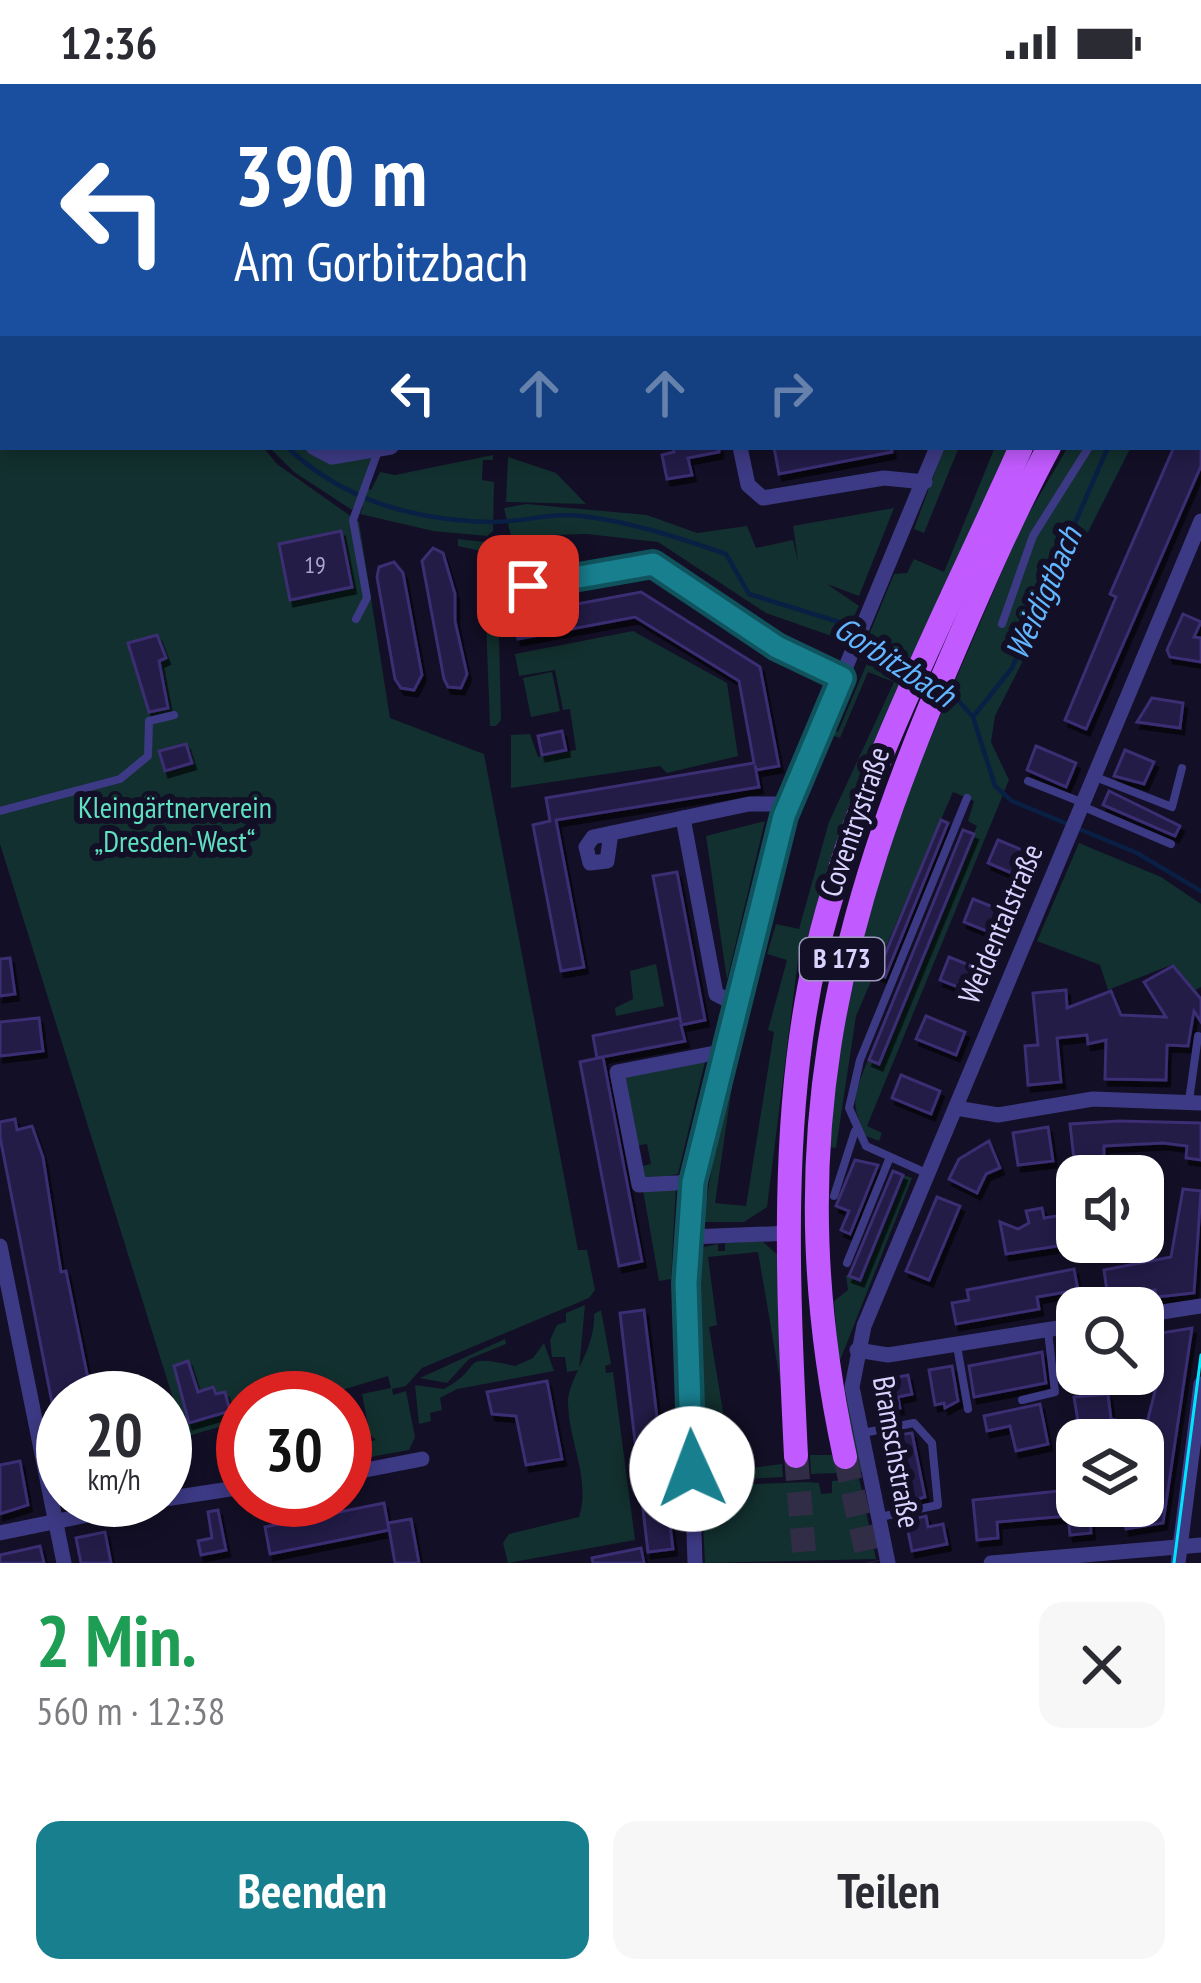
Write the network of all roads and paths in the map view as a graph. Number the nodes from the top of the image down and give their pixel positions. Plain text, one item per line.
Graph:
1 (319, 450) edge
2 (372, 450) edge
3 (383, 450) edge
4 (741, 450) edge
5 (936, 450) edge
6 (1020, 450) edge
7 (1047, 450) edge
8 (1087, 450) edge
9 (925, 482) junction
10 (1201, 521) edge
11 (557, 581) junction
12 (528, 586) junction
13 (501, 592) dead end
14 (356, 619) dead end
15 (1002, 623) dead end
16 (936, 665) junction
17 (842, 678) junction
18 (174, 715) dead end
19 (1182, 769) dead end
20 (1091, 776) junction
21 (1028, 781) dead end
22 (968, 798) dead end
23 (789, 804) junction
24 (1079, 806) junction
25 (0, 811) edge
26 (683, 818) junction
27 (611, 833) dead end
28 (1171, 844) dead end
29 (737, 1005) junction
30 (1198, 1036) edge
31 (725, 1051) junction
32 (1195, 1102) edge
33 (956, 1108) junction
34 (855, 1130) junction
35 (890, 1157) junction
36 (926, 1173) junction
37 (693, 1182) junction
38 (834, 1196) dead end
39 (805, 1233) junction
40 (689, 1237) junction
41 (0, 1246) edge
42 (847, 1262) dead end
43 (1201, 1306) edge
44 (1164, 1312) edge
45 (1056, 1329) edge
46 (1048, 1330) junction
47 (957, 1345) junction
48 (857, 1350) junction
49 (1201, 1384) edge
50 (1022, 1400) dead end
51 (968, 1409) dead end
52 (36, 1423) edge
53 (862, 1434) junction
54 (796, 1456) tunnel mouth
55 (845, 1457) tunnel mouth
56 (422, 1460) dead end
57 (372, 1469) edge
58 (879, 1517) junction
59 (36, 1526) edge
60 (57, 1527) edge
61 (0, 1533) edge
62 (1201, 1545) edge
63 (1179, 1555) edge
64 (64, 1563) edge
65 (695, 1563) edge
66 (888, 1563) edge
67 (991, 1563) edge

1 - 2 street
3 - 14 lane
4 - 9 street
5 - 9 street
6 - 16 main road, Coventrystraße / B 173
7 - 16 main road, Coventrystraße / B 173
8 - 15 lane
9 - 17 street
10 - 20 street, Weidentalstraße
11 - 12 street
11 - 12 street
11 - 17 street
12 - 13 street
16 - 39 main road, Coventrystraße / B 173
17 - 23 street
18 - 25 lane
19 - 20 lane
20 - 24 street, Weidentalstraße
21 - 24 lane
22 - 34 lane
23 - 26 street
23 - 29 street
24 - 28 lane
24 - 33 street, Weidentalstraße
26 - 27 street
26 - 29 street
29 - 31 street
30 - 32 lane
31 - 37 street
31 - 37 street
32 - 33 street
33 - 36 street, Weidentalstraße
34 - 35 lane
34 - 38 lane
35 - 36 lane
35 - 42 lane
36 - 48 street, Weidentalstraße
37 - 40 street
39 - 40 street
39 - 54 main road, Coventrystraße / B 173
39 - 55 main road, Coventrystraße / B 173
40 - 65 street
41 - 52 street
43 - 44 street
45 - 46 street
46 - 47 street
46 - 50 lane
47 - 48 street
47 - 51 lane
48 - 53 street, Bramschstraße
49 - 63 street
53 - 58 street, Bramschstraße
53 - 58 lane
56 - 57 street
58 - 66 street, Bramschstraße
59 - 61 street
60 - 64 street
62 - 63 street
63 - 67 street

